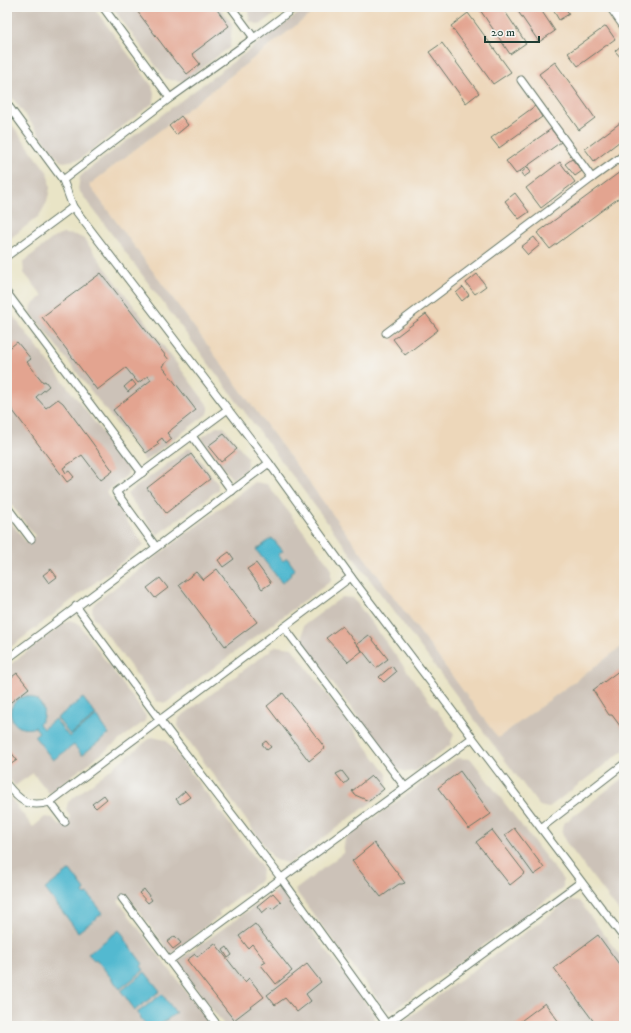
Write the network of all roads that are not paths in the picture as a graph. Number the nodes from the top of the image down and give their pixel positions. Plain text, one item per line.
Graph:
1 (103, 7) edge
2 (231, 7) edge
3 (295, 7) edge
4 (610, 7) edge
5 (624, 27) edge
6 (254, 38) junction
7 (521, 80) dead end
8 (170, 98) junction
9 (7, 104) edge
10 (624, 155) edge
11 (592, 178) junction
12 (63, 180) junction
13 (73, 207) junction
14 (7, 256) edge
15 (7, 293) edge
16 (386, 333) dead end
17 (228, 409) junction
18 (192, 436) junction
19 (269, 463) junction
20 (142, 472) junction
21 (232, 490) junction
22 (7, 507) edge
23 (31, 538) dead end
24 (156, 547) junction
25 (351, 577) junction
26 (76, 606) junction
27 (284, 627) junction
28 (7, 659) edge
29 (159, 719) junction
30 (472, 738) junction
31 (624, 764) edge
32 (7, 785) edge
33 (405, 788) junction
34 (50, 802) junction
35 (65, 822) dead end
36 (541, 828) junction
37 (281, 878) junction
38 (581, 882) junction
39 (122, 898) dead end
40 (624, 938) edge
41 (169, 961) junction
42 (386, 1025) edge
43 (218, 1026) edge

1 - 8 lane
2 - 6 lane
3 - 6 lane
4 - 5 lane
6 - 8 lane
7 - 11 lane
8 - 12 lane
9 - 12 lane
10 - 11 lane
11 - 16 lane
12 - 13 lane
13 - 14 lane
13 - 17 lane
15 - 20 lane
17 - 18 lane
17 - 19 lane
18 - 20 lane
18 - 21 lane
19 - 21 lane
19 - 25 lane
20 - 24 lane
21 - 24 lane
22 - 23 lane
24 - 26 lane
25 - 27 lane
25 - 30 lane
26 - 28 lane
26 - 29 lane
27 - 29 lane
27 - 33 lane
29 - 34 lane
29 - 37 lane
30 - 33 lane
30 - 36 lane
31 - 36 lane
32 - 34 lane
33 - 37 lane
34 - 35 lane
36 - 38 lane
37 - 41 lane
37 - 42 lane
38 - 40 lane
38 - 42 lane
39 - 41 lane
41 - 43 lane

